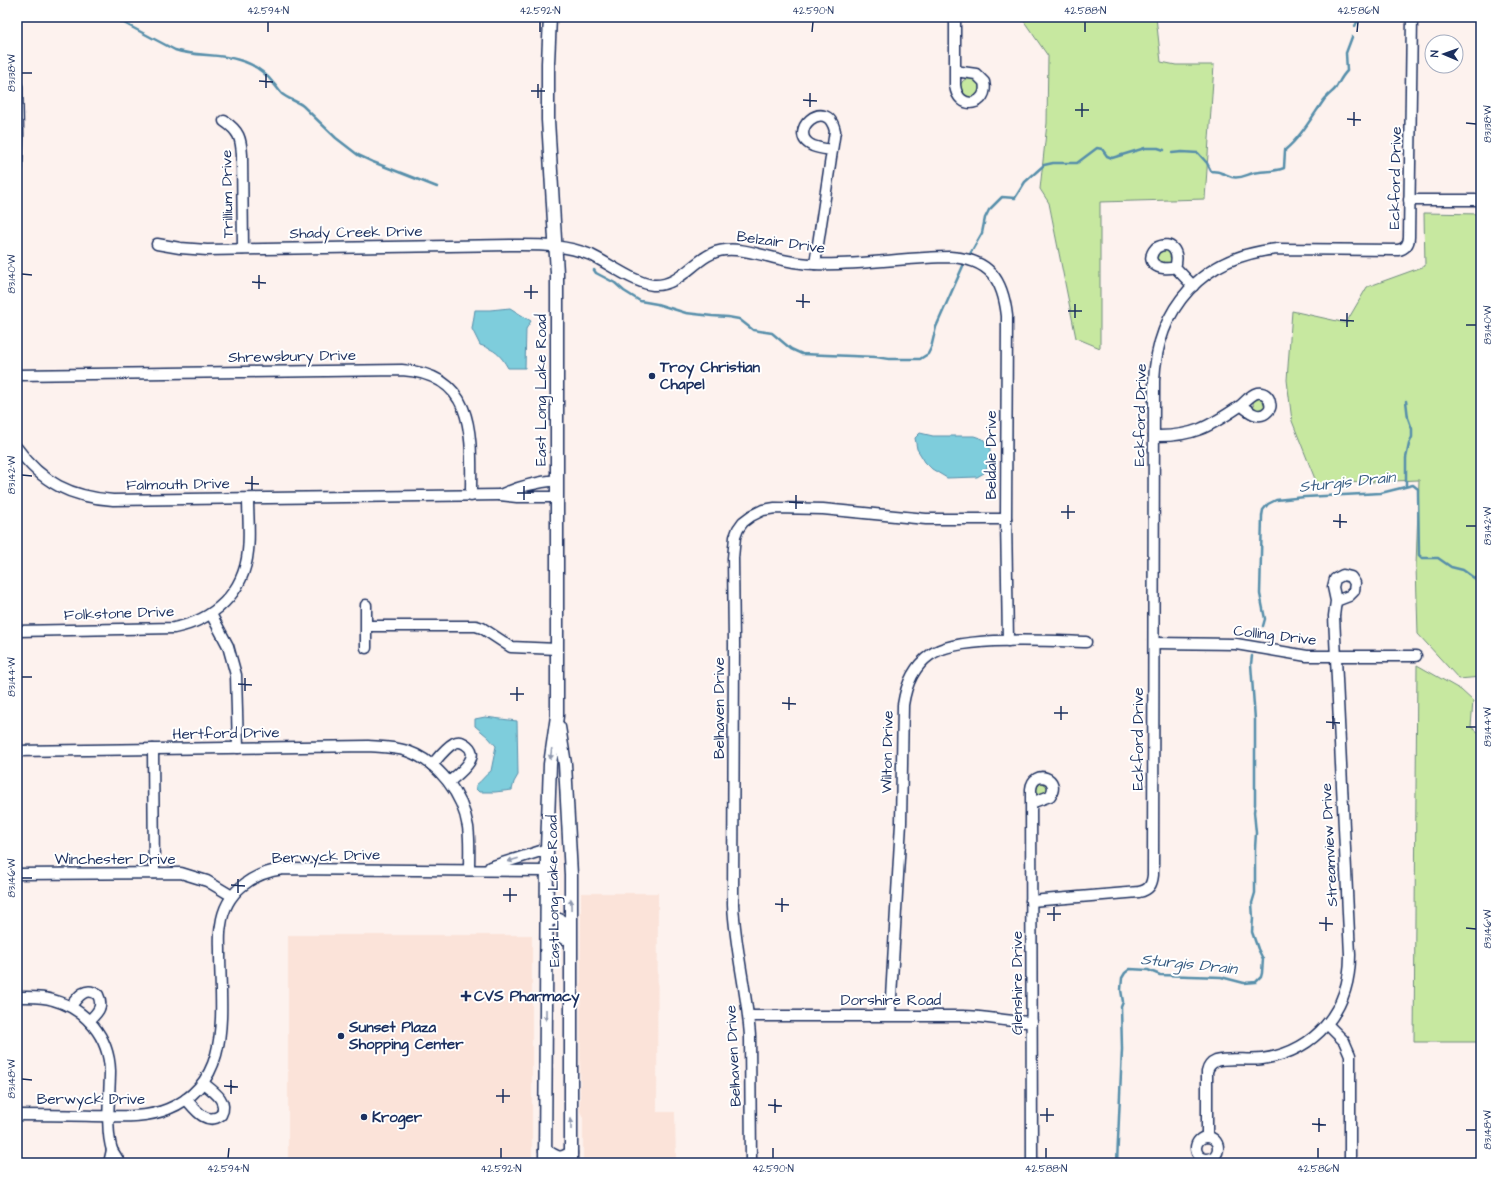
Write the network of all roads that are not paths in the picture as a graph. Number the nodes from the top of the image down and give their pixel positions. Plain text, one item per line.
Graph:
1 (550, 17) edge
2 (955, 17) edge
3 (1412, 17) edge
4 (955, 71) dead end
5 (17, 86) edge
6 (224, 121) dead end
7 (831, 150) dead end
8 (17, 168) edge
9 (1409, 200) junction
10 (1481, 200) edge
11 (157, 244) dead end
12 (556, 245) junction
13 (244, 249) junction
14 (815, 264) junction
15 (1175, 267) dead end
16 (992, 273) joint
17 (1193, 286) junction
18 (17, 375) edge
19 (1241, 405) dead end
20 (1154, 436) junction
21 (17, 448) edge
22 (557, 480) junction
23 (500, 495) junction
24 (471, 496) junction
25 (557, 497) junction
26 (248, 499) junction
27 (1006, 519) junction
28 (1336, 601) dead end
29 (366, 605) dead end
30 (211, 614) junction
31 (366, 626) junction
32 (17, 630) edge
33 (1008, 641) junction
34 (1086, 642) dead end
35 (1154, 643) junction
36 (366, 648) dead end
37 (557, 649) junction
38 (1334, 656) junction
39 (1416, 656) dead end
40 (557, 716) junction
41 (238, 748) junction
42 (153, 749) junction
43 (17, 751) edge
44 (432, 765) junction
45 (449, 782) junction
46 (1031, 803) dead end
47 (548, 813) junction
48 (547, 849) junction
49 (474, 870) junction
50 (547, 871) junction
51 (154, 872) junction
52 (17, 874) edge
53 (571, 882) junction
54 (232, 896) junction
55 (1031, 901) junction
56 (547, 920) junction
57 (17, 997) edge
58 (71, 1006) junction
59 (890, 1015) junction
60 (749, 1016) junction
61 (89, 1021) junction
62 (1032, 1022) junction
63 (1327, 1024) junction
64 (203, 1083) junction
65 (571, 1093) junction
66 (186, 1099) junction
67 (17, 1115) edge
68 (109, 1116) junction
69 (1207, 1137) dead end
70 (112, 1150) junction
71 (545, 1150) junction
72 (571, 1158) edge
73 (109, 1163) edge
74 (120, 1163) edge
75 (545, 1163) edge
76 (751, 1163) edge
77 (1032, 1163) edge
78 (1350, 1163) edge

1 - 12 main road, East Long Lake Road
2 - 4 street
3 - 9 street, Eckford Drive
5 - 8 street
6 - 13 street, Trillium Drive
7 - 14 street
9 - 10 street
9 - 17 street, Eckford Drive
11 - 13 street, Shady Creek Drive
12 - 13 street, Shady Creek Drive
12 - 14 street, Belzair Drive
12 - 22 main road, East Long Lake Road
14 - 16 street, Belzair Drive
15 - 17 street
16 - 27 street, Beldale Drive
17 - 20 street, Eckford Drive
18 - 24 street, Shrewsbury Drive
19 - 20 street
20 - 35 street, Eckford Drive
21 - 26 street, Falmouth Drive
22 - 23 street, Falmouth Drive
22 - 25 main road, East Long Lake Road
23 - 24 street, Falmouth Drive
23 - 25 street, Falmouth Drive
24 - 26 street, Falmouth Drive
25 - 37 main road, East Long Lake Road
26 - 30 street, Folkstone Drive
27 - 33 street, Beldale Drive
27 - 60 street, Belhaven Drive
28 - 38 street, Streamview Drive
29 - 31 street
30 - 32 street, Folkstone Drive
30 - 41 street
31 - 36 street
31 - 37 street
33 - 34 street, Wilton Drive
33 - 59 street, Wilton Drive
35 - 38 street, Colling Drive
35 - 55 street, Eckford Drive
37 - 40 main road, East Long Lake Road
38 - 39 street, Colling Drive
38 - 63 street, Streamview Drive
40 -> 47 main road, East Long Lake Road
40 - 53 main road, East Long Lake Road
41 - 42 street, Hertford Drive
41 - 44 street, Hertford Drive
42 - 43 street, Hertford Drive
42 - 51 street
44 - 45 street, Hertford Drive
44 - 45 street
45 - 49 street, Hertford Drive
46 - 55 street, Glenshire Drive
47 - 48 main road, East Long Lake Road
47 - 53 main road
48 -> 49 street, Berwyck Drive
48 - 50 main road, East Long Lake Road
49 - 50 street, Berwyck Drive
49 - 54 street, Berwyck Drive
50 - 56 main road, East Long Lake Road
51 - 52 street, Winchester Drive
51 - 54 street, Winchester Drive
65 -> 53 main road, East Long Lake Road
54 - 64 street, Berwyck Drive
55 - 62 street, Glenshire Drive
56 - 65 main road
56 -> 71 main road, East Long Lake Road
57 - 58 street
58 - 61 street
58 - 61 street
59 - 60 street, Dorshire Road
59 - 62 street, Dorshire Road
60 - 76 street, Belhaven Drive
61 - 68 street
62 - 77 street, Glenshire Drive
63 - 69 street, Streamview Drive
63 - 78 street
64 - 66 street, Berwyck Drive
64 - 66 street
72 -> 65 main road, East Long Lake Road
66 - 68 street, Berwyck Drive
67 - 68 street, Berwyck Drive
68 - 70 street
70 - 73 street
70 - 74 street
71 - 72 main road
71 - 75 main road, East Long Lake Road

